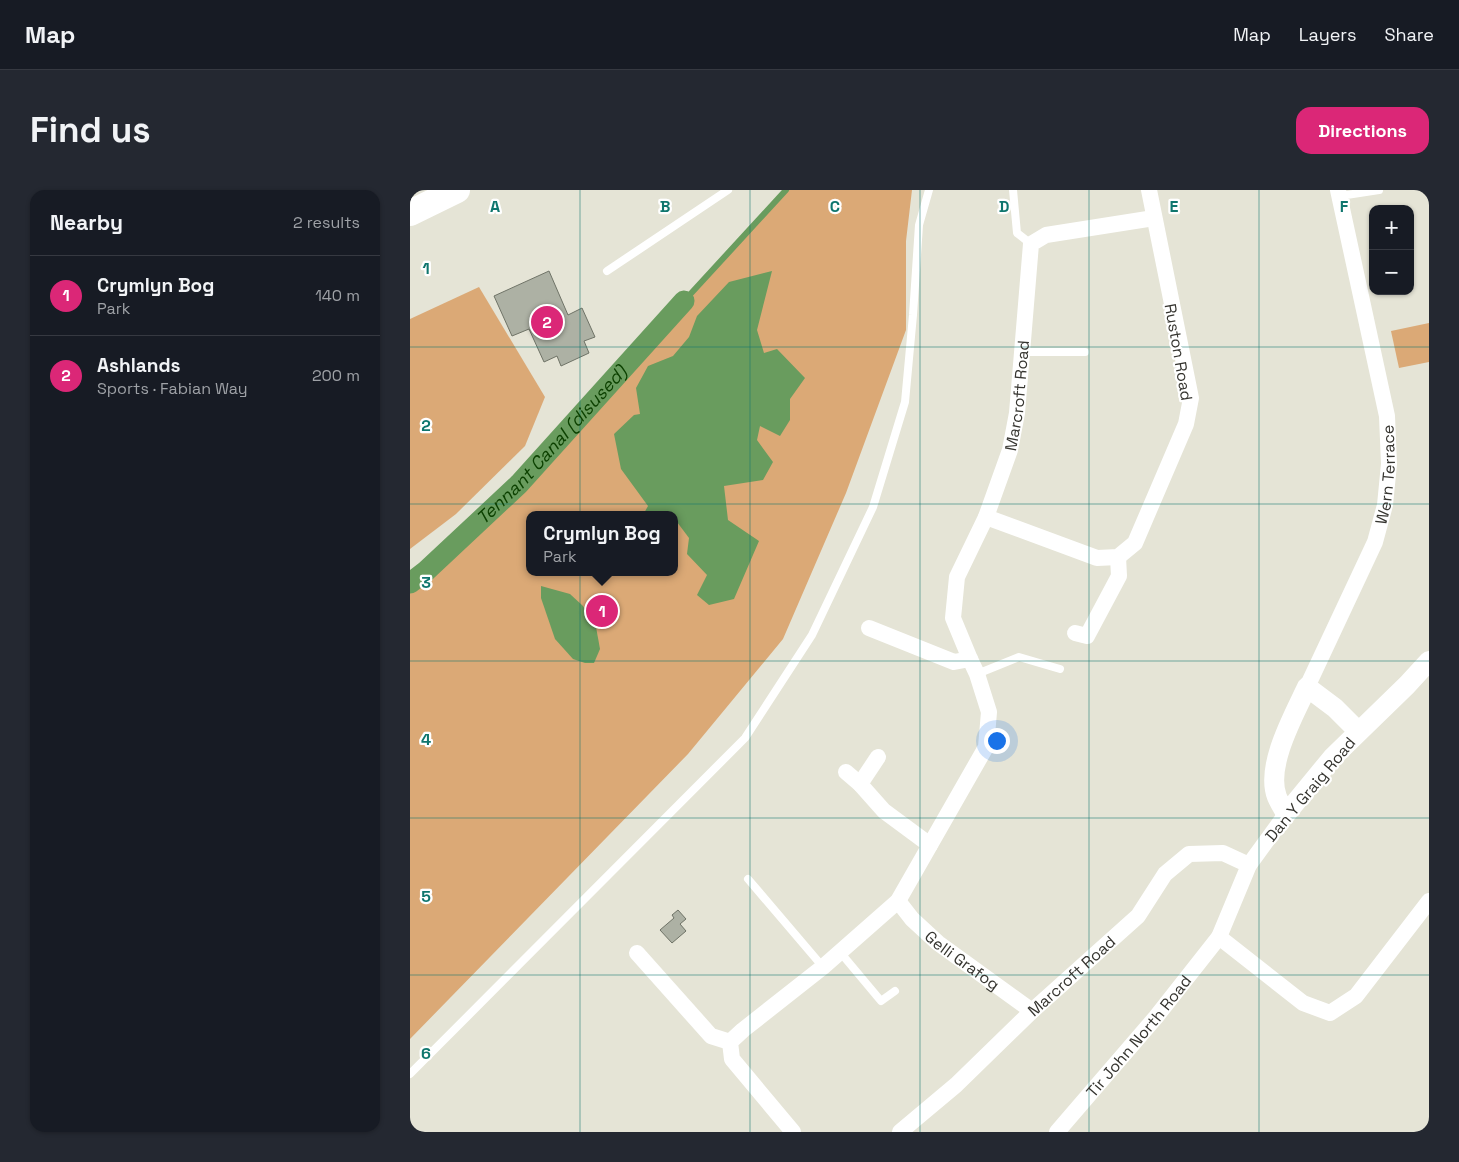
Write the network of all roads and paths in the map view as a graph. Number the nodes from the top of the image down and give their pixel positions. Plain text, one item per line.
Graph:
1 (458, 190) edge
2 (728, 190) edge
3 (929, 190) edge
4 (1013, 190) edge
5 (1149, 190) edge
6 (1379, 190) edge
7 (1339, 193) edge
8 (410, 214) edge
9 (1154, 218) junction
10 (1031, 244) junction
11 (607, 271) dead end
12 (1022, 352) junction
13 (1085, 352) dead end
14 (986, 517) junction
15 (1118, 557) junction
16 (869, 628) dead end
17 (1075, 633) dead end
18 (1429, 661) edge
19 (974, 667) junction
20 (1060, 669) dead end
21 (1307, 687) junction
22 (1358, 731) junction
23 (878, 757) dead end
24 (846, 772) dead end
25 (860, 784) junction
26 (1286, 814) junction
27 (930, 845) junction
28 (1249, 865) junction
29 (748, 879) dead end
30 (898, 901) junction
31 (1429, 901) edge
32 (1220, 937) junction
33 (840, 952) junction
34 (637, 954) dead end
35 (823, 966) junction
36 (895, 991) dead end
37 (1032, 1012) junction
38 (730, 1042) junction
39 (410, 1074) edge
40 (793, 1132) edge
41 (900, 1132) edge
42 (1057, 1132) edge

1 - 8 highway
2 - 11 lane
3 - 39 lane
4 - 10 lane
5 - 9 street, Ruston Road
6 - 7 lane
7 - 21 street, Wern Terrace
9 - 10 street
9 - 15 street, Ruston Road
10 - 12 street, Marcroft Road
12 - 13 lane
12 - 14 street, Marcroft Road
14 - 15 street
14 - 19 street, Marcroft Road
15 - 17 street
16 - 19 street
18 - 22 street, Dan Y Graig Road
19 - 20 lane
19 - 27 street, Marcroft Road
21 - 22 street
21 - 26 street, Wern Terrace
22 - 26 street, Dan Y Graig Road
23 - 25 street
24 - 25 street
25 - 27 street
26 - 28 street, Dan Y Graig Road
27 - 30 street, Marcroft Road
28 - 32 street, Dan Y Graig Road
28 - 37 street, Marcroft Road
29 - 35 lane
30 - 33 street, Marcroft Road
30 - 37 street, Gelli Grafog
31 - 32 street
32 - 42 street, Tir John North Road
33 - 35 street, Marcroft Road
33 - 36 lane
34 - 38 street
35 - 38 street, Marcroft Road
37 - 41 street, Marcroft Road
38 - 40 street

